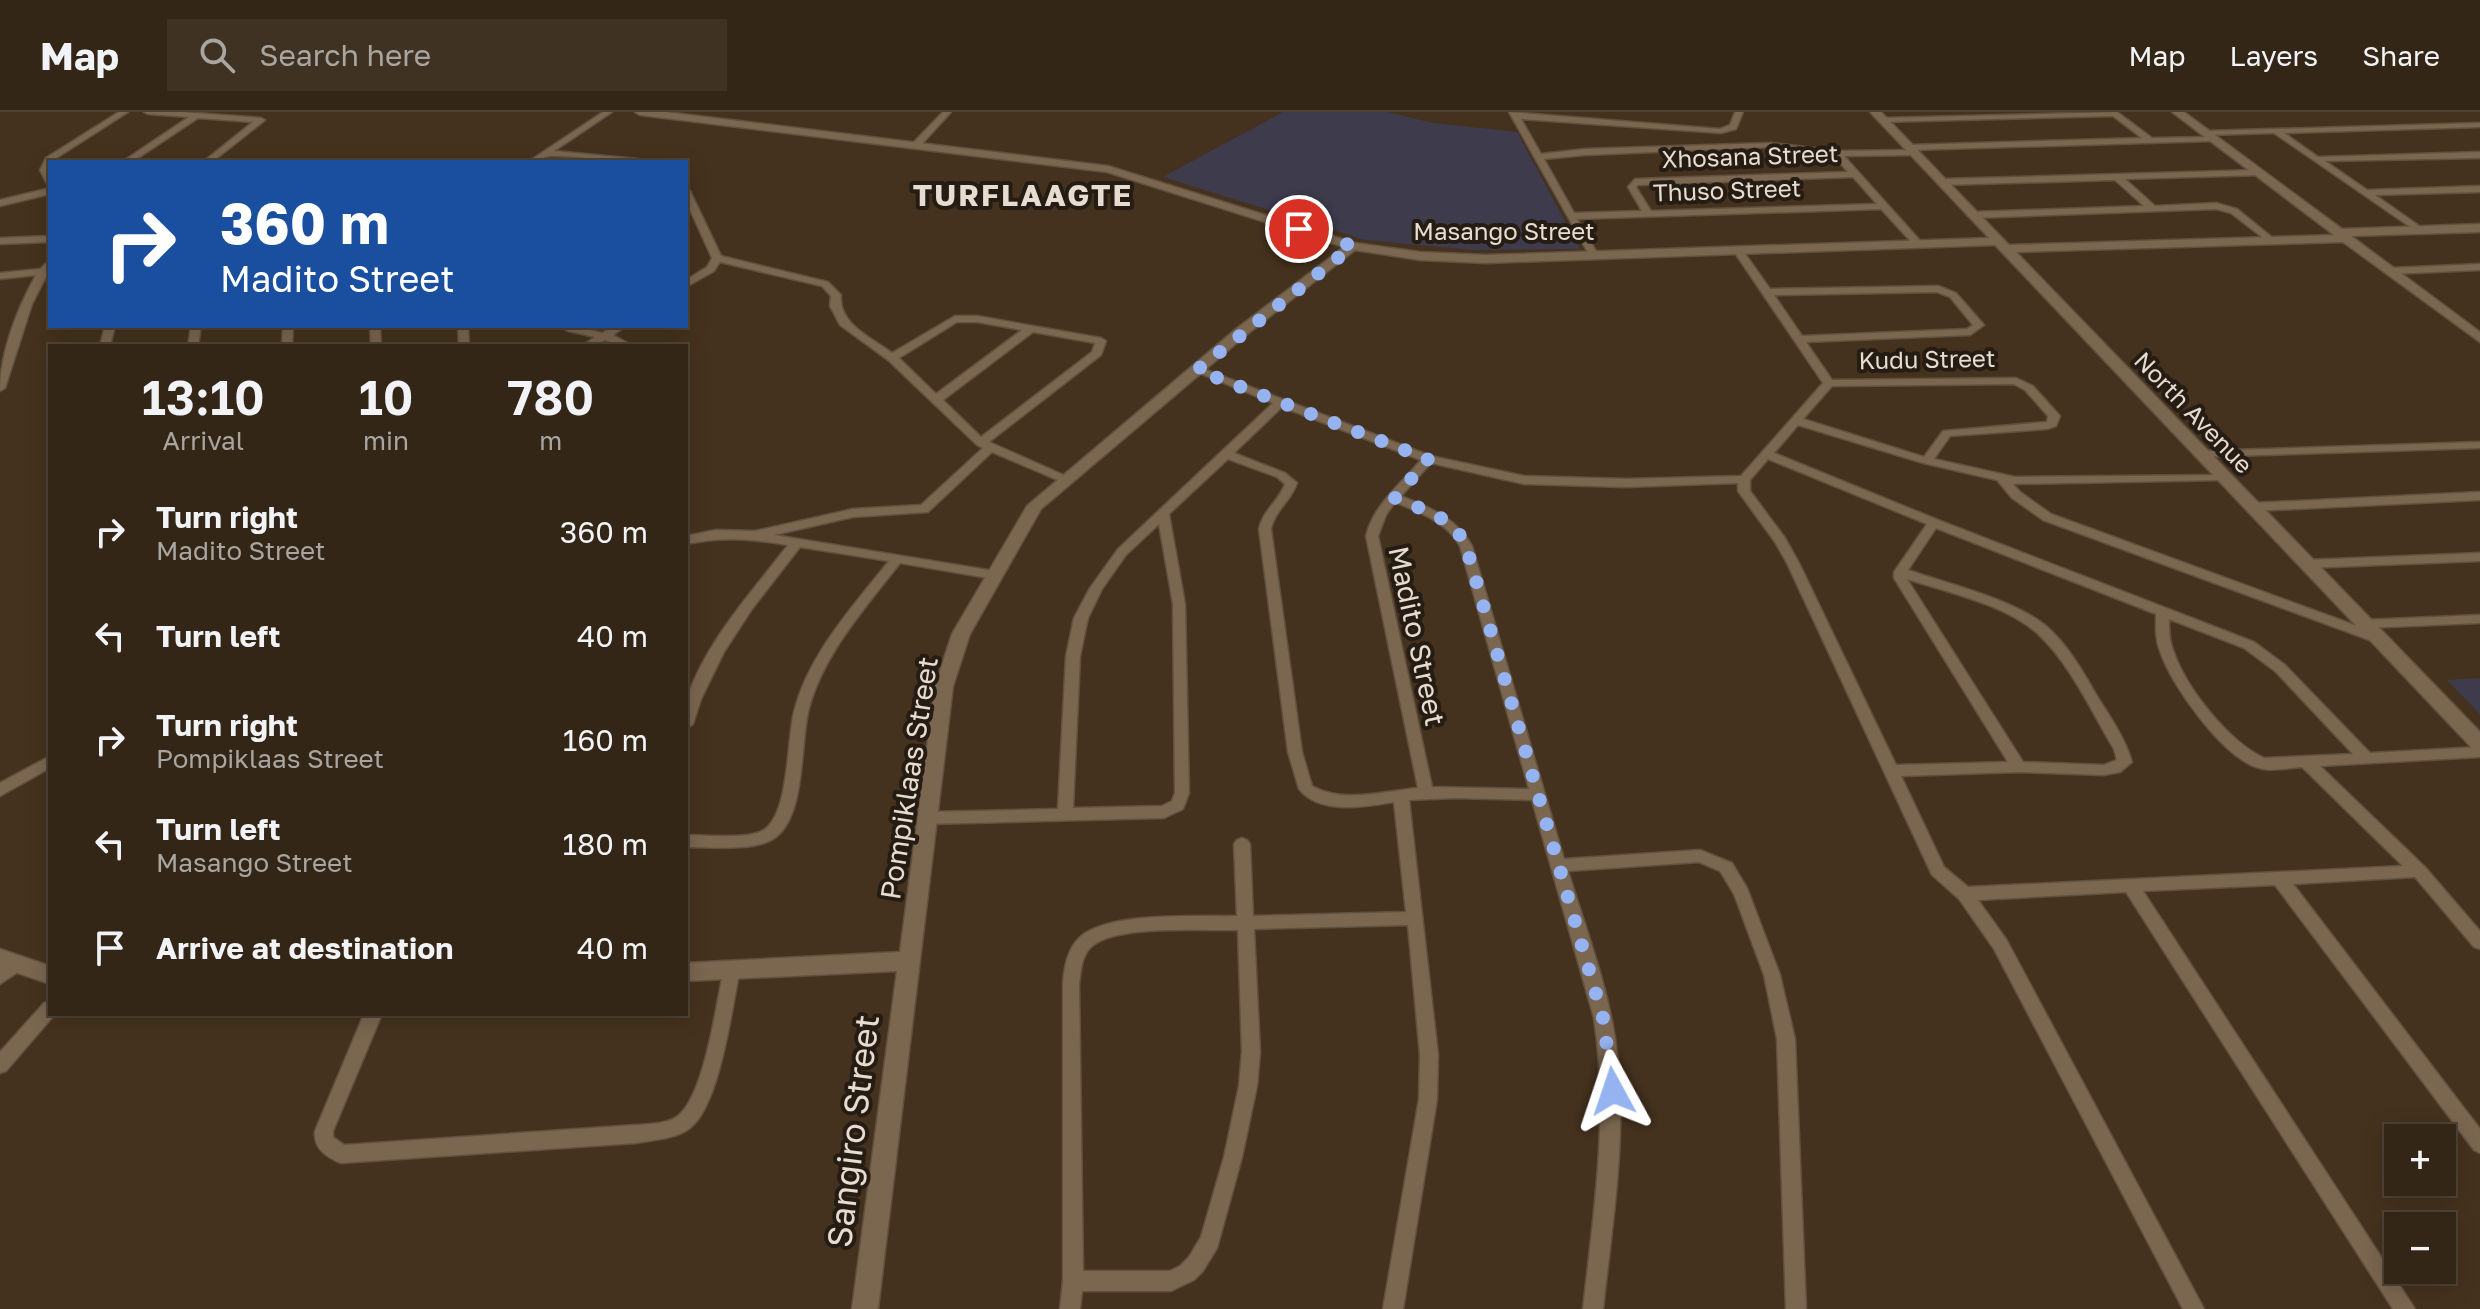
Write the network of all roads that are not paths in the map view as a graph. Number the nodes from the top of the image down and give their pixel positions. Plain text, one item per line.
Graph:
1 (115, 112) edge
2 (124, 112) edge
3 (137, 112) edge
4 (148, 112) edge
5 (608, 112) edge
6 (640, 112) edge
7 (947, 112) edge
8 (1596, 112) edge
9 (1662, 112) edge
10 (1739, 112) edge
11 (2177, 112) edge
12 (2047, 113) edge
13 (2113, 113) edge
14 (679, 114) edge
15 (1514, 114) edge
16 (1953, 115) edge
17 (196, 116) junction
18 (1879, 116) edge
19 (2477, 121) edge
20 (1595, 123) junction
21 (1659, 126) junction
22 (2277, 131) junction
23 (2209, 136) junction
24 (2149, 140) junction
25 (917, 144) junction
26 (550, 150) junction
27 (1913, 150) junction
28 (1837, 154) junction
29 (2480, 155) edge
30 (1538, 157) junction
31 (2318, 159) junction
32 (50, 160) edge
33 (129, 160) edge
34 (210, 160) edge
35 (535, 160) edge
36 (611, 160) edge
37 (2258, 173) junction
38 (1855, 174) junction
39 (2117, 177) junction
40 (1942, 182) junction
41 (2480, 189) edge
42 (48, 191) edge
43 (2365, 193) junction
44 (688, 195) edge
45 (0, 203) edge
46 (1884, 206) junction
47 (2152, 208) junction
48 (1648, 214) junction
49 (1972, 215) junction
50 (1572, 216) junction
51 (2480, 228) edge
52 (2419, 230) junction
53 (2342, 236) junction
54 (48, 239) edge
55 (0, 241) edge
56 (2271, 241) junction
57 (1919, 245) junction
58 (2002, 245) junction
59 (1353, 246) junction
60 (1738, 250) junction
61 (1594, 256) junction
62 (717, 258) junction
63 (48, 265) edge
64 (2478, 269) edge
65 (2390, 271) junction
66 (41, 272) junction
67 (0, 276) edge
68 (688, 283) edge
69 (1765, 292) junction
70 (569, 328) edge
71 (618, 328) edge
72 (1030, 329) junction
73 (604, 336) junction
74 (2480, 338) edge
75 (1799, 339) junction
76 (590, 344) edge
77 (623, 344) edge
78 (892, 358) junction
79 (1197, 370) junction
80 (1829, 383) junction
81 (0, 388) edge
82 (936, 400) junction
83 (1279, 404) junction
84 (1798, 421) junction
85 (986, 445) junction
86 (2480, 445) edge
87 (1226, 454) junction
88 (1767, 454) junction
89 (2200, 454) junction
90 (1428, 459) junction
91 (1927, 461) junction
92 (2222, 477) junction
93 (2000, 478) junction
94 (1064, 479) junction
95 (1744, 479) junction
96 (2480, 496) edge
97 (1395, 498) junction
98 (2253, 507) junction
99 (1163, 513) junction
100 (1934, 523) junction
101 (753, 535) junction
102 (688, 540) edge
103 (797, 542) junction
104 (2480, 557) edge
105 (898, 558) junction
106 (2306, 564) junction
107 (1900, 572) junction
108 (994, 575) junction
109 (2163, 611) junction
110 (2480, 619) edge
111 (2363, 624) junction
112 (2375, 637) junction
113 (688, 718) edge
114 (2480, 744) edge
115 (2480, 752) edge
116 (2366, 758) junction
117 (2304, 760) junction
118 (48, 765) edge
119 (2019, 767) junction
120 (1892, 771) junction
121 (0, 790) edge
122 (1426, 793) junction
123 (1401, 795) junction
124 (1538, 795) junction
125 (1065, 814) junction
126 (926, 818) junction
127 (688, 841) edge
128 (1242, 844) dead end
129 (1560, 865) junction
130 (2419, 871) junction
131 (2280, 879) junction
132 (2130, 885) junction
133 (1965, 894) junction
134 (1415, 918) junction
135 (1247, 923) junction
136 (2480, 942) edge
137 (908, 961) junction
138 (5, 967) edge
139 (732, 969) junction
140 (688, 972) edge
141 (48, 975) edge
142 (48, 1010) edge
143 (372, 1016) edge
144 (0, 1065) edge
145 (2480, 1144) edge
146 (1073, 1281) junction
147 (865, 1309) edge
148 (1070, 1309) edge
149 (1393, 1309) edge
150 (1593, 1309) edge
151 (1796, 1309) edge
152 (2194, 1309) edge
153 (2405, 1309) edge

1 - 2 street
2 - 3 street
2 - 32 street
4 - 17 street
5 - 26 street
6 - 14 street, Masango Street
7 - 25 street
8 - 20 street
9 - 21 street
10 - 21 street
11 - 23 street
12 - 13 street
12 - 16 street
13 - 24 street
14 - 25 street, Masango Street
15 - 20 street
15 - 30 street
16 - 18 street
17 - 33 street
17 - 34 street
18 - 27 street, North Avenue
19 - 22 street
20 - 21 street
22 - 23 street
22 - 31 street
23 - 24 street
23 - 37 street
24 - 27 street
25 - 59 street, Masango Street
26 - 35 street
26 - 36 street
27 - 28 street
27 - 40 street, North Avenue
28 - 30 street
28 - 38 street
29 - 31 street
30 - 50 street
31 - 43 street
37 - 39 street
37 - 53 street
38 - 46 street
38 - 48 street, Xhosana Street
39 - 40 street
39 - 47 street
40 - 49 street, North Avenue
41 - 43 street
42 - 45 street
43 - 52 street
44 - 62 street
46 - 48 street, Thuso Street
46 - 57 street
47 - 49 street
47 - 56 street
48 - 50 street, Thuso Street
49 - 58 street, North Avenue
50 - 61 street
51 - 52 street, Masango Street
52 - 53 street, Masango Street
53 - 56 street, Masango Street
53 - 65 street
54 - 55 street
56 - 58 street, Masango Street
57 - 58 street, Masango Street
57 - 60 street, Masango Street
58 - 89 street, North Avenue
59 - 61 street, Masango Street
59 - 79 street, Pompiklaas Street
60 - 61 street, Masango Street
60 - 69 street
62 - 68 street
62 - 78 street
63 - 66 street
64 - 65 street
65 - 74 street
66 - 67 street
66 - 81 street
69 - 75 street
69 - 75 street
70 - 73 street
71 - 73 street
72 - 78 street
72 - 82 street
72 - 85 street
73 - 76 street
73 - 77 street
75 - 80 street
78 - 82 street
79 - 83 street
79 - 94 street, Pompiklaas Street
80 - 84 street
80 - 91 street, Kudu Street
82 - 85 street
83 - 87 street
83 - 90 street
84 - 88 street
84 - 91 street
85 - 94 street
85 - 101 street
86 - 89 street
87 - 99 street
87 - 123 street
88 - 95 street
88 - 100 street
89 - 92 street, North Avenue
90 - 95 street
90 - 97 street, Madito Street
91 - 93 street
92 - 93 street
92 - 98 street, North Avenue
93 - 112 street
94 - 108 street, Pompiklaas Street
95 - 120 street
96 - 98 street
97 - 122 street, Madito Street
97 - 124 street
98 - 106 street, North Avenue
99 - 125 street
99 - 125 street
100 - 107 street
100 - 109 street
101 - 102 street
101 - 103 street
103 - 105 street
103 - 113 street
104 - 106 street
105 - 108 street
105 - 127 street
106 - 111 street, North Avenue
107 - 119 street
107 - 119 street
108 - 126 street, Pompiklaas Street
109 - 116 street
109 - 117 street
110 - 111 street
111 - 112 street, North Avenue
112 - 114 street, North Avenue
115 - 116 street
116 - 117 street
117 - 130 street
118 - 121 street
119 - 120 street
120 - 133 street
122 - 123 street
122 - 124 street
123 - 134 street
124 - 129 street
125 - 126 street
126 - 137 street, Pompiklaas Street
128 - 135 street
129 - 150 street
129 - 151 street
130 - 131 street
130 - 136 street
131 - 132 street
131 - 145 street
132 - 133 street
132 - 153 street
133 - 152 street
134 - 135 street
134 - 149 street
135 - 146 street
135 - 146 street
137 - 139 street
137 - 147 street, Sangiro Street
138 - 141 street
139 - 140 street
139 - 143 street
142 - 144 street
146 - 148 street

